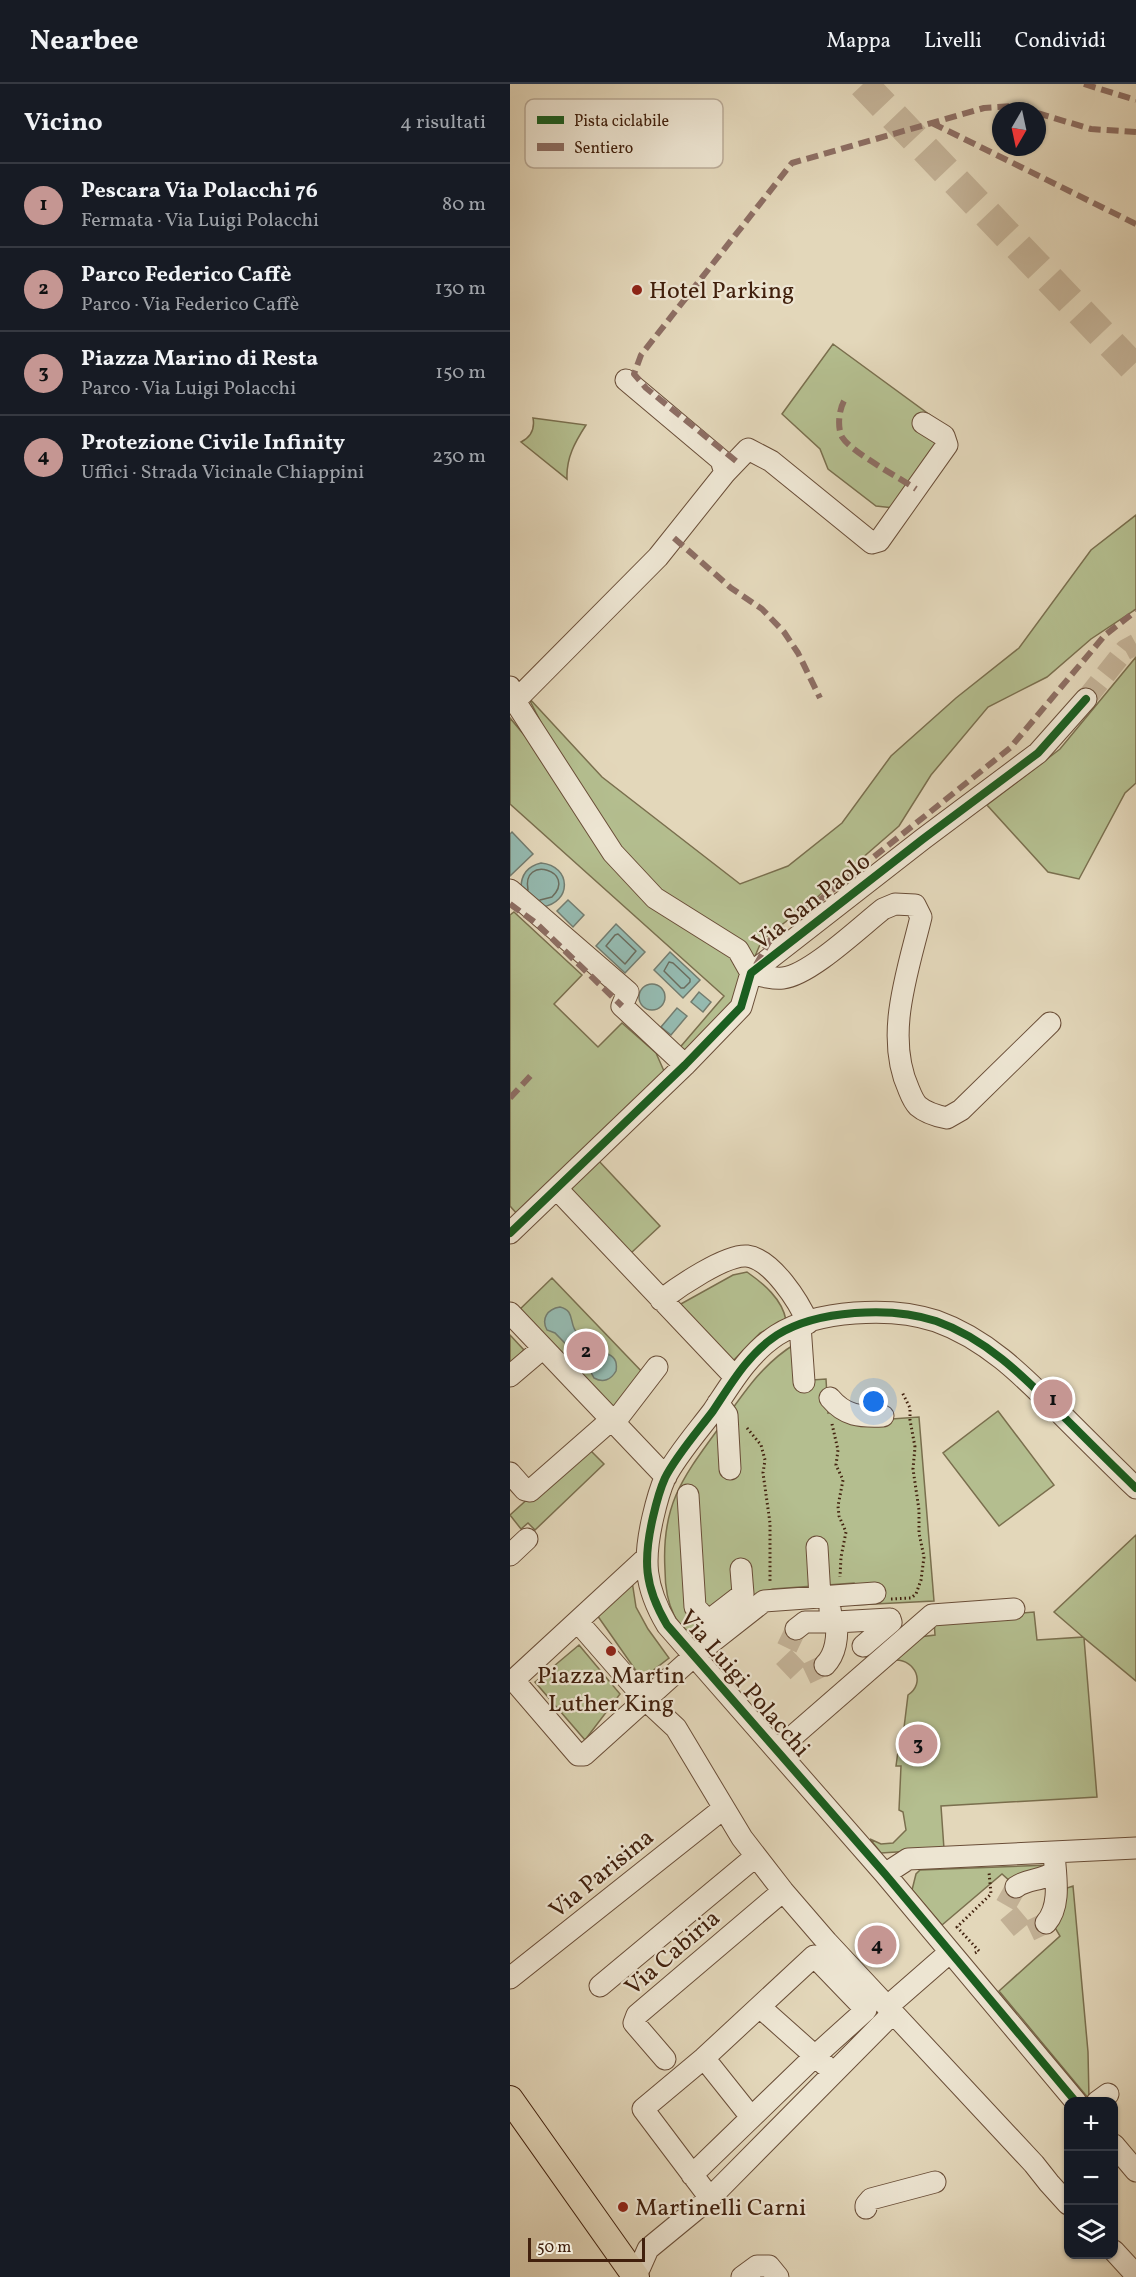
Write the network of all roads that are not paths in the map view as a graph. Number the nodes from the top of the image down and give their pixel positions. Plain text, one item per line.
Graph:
1 (626, 380) dead end
2 (924, 423) dead end
3 (725, 473) junction
4 (513, 694) edge
5 (1086, 699) tunnel mouth
6 (510, 890) edge
7 (751, 973) junction
8 (1050, 1023) dead end
9 (685, 1065) junction
10 (557, 1189) junction
11 (510, 1233) edge
12 (661, 1300) junction
13 (511, 1317) edge
14 (804, 1324) junction
15 (543, 1348) junction
16 (657, 1367) dead end
17 (510, 1376) edge
18 (735, 1377) junction
19 (804, 1382) dead end
20 (834, 1402) road end
21 (718, 1403) junction
22 (883, 1416) dead end
23 (612, 1422) junction
24 (730, 1469) dead end
25 (510, 1473) edge
26 (666, 1477) junction
27 (1136, 1488) edge
28 (688, 1495) dead end
29 (527, 1539) dead end
30 (817, 1547) dead end
31 (510, 1555) edge
32 (645, 1559) junction
33 (741, 1569) dead end
34 (823, 1591) junction
35 (874, 1596) road end
36 (1014, 1609) dead end
37 (861, 1620) dead end
38 (578, 1622) junction
39 (836, 1622) junction
40 (714, 1629) junction
41 (796, 1629) dead end
42 (694, 1656) junction
43 (825, 1665) dead end
44 (646, 1700) junction
45 (777, 1750) junction
46 (724, 1808) junction
47 (1136, 1848) edge
48 (755, 1857) junction
49 (1055, 1862) junction
50 (885, 1874) junction
51 (1016, 1887) dead end
52 (783, 1891) junction
53 (1046, 1923) dead end
54 (950, 1952) junction
55 (510, 1978) edge
56 (600, 1986) dead end
57 (760, 2007) junction
58 (890, 2010) junction
59 (815, 2056) junction
60 (704, 2058) junction
61 (665, 2060) dead end
62 (834, 2074) junction
63 (1072, 2097) edge
64 (510, 2099) edge
65 (751, 2117) junction
66 (1118, 2151) edge
67 (1136, 2171) edge
68 (692, 2175) junction
69 (935, 2182) dead end
70 (710, 2198) junction
71 (1064, 2200) edge
72 (866, 2208) dead end
73 (1118, 2256) edge
74 (630, 2268) edge
75 (1136, 2275) edge
76 (742, 2277) edge
77 (778, 2277) edge

1 - 3 street
2 - 3 street
3 - 4 street
4 - 7 street
5 - 7 street, Via San Paolo
6 - 9 street
7 - 8 street
7 - 9 street, Via San Paolo
9 - 10 street, Via San Paolo
10 - 11 street, Via San Paolo
10 - 12 street
12 - 14 street
12 - 18 street
13 - 15 street
14 - 18 street, Via Luigi Polacchi
14 - 19 street
14 - 27 street, Via Luigi Polacchi
15 - 17 street
15 - 23 street
16 - 23 street
18 - 21 street, Via Luigi Polacchi
20 - 22 street
21 - 24 street
21 - 26 street, Via Luigi Polacchi
23 - 25 street
23 - 26 street
26 - 32 street, Via Luigi Polacchi
28 - 40 street
29 - 31 street
30 - 34 street
32 - 38 street
32 - 42 street, Via Luigi Polacchi
33 - 40 street
34 - 35 street, Via Luigi Polacchi
34 - 39 street
34 - 40 street, Via Luigi Polacchi
36 - 45 street
37 - 39 street
38 - 44 street
38 - 44 street
39 - 41 street
39 - 43 street
40 - 42 street, Via Luigi Polacchi
42 - 44 street
42 - 45 street, Via Luigi Polacchi
44 - 46 street
45 - 50 street, Via Luigi Polacchi
46 - 48 street
46 - 55 street, Via Parisina
47 - 49 street
48 - 52 street
48 - 56 street
49 - 50 street
49 - 51 street
49 - 53 street
50 - 54 street, Via Luigi Polacchi
52 - 58 street
52 - 61 street, Via Cabiria
54 - 58 street
54 - 63 street, Via Luigi Polacchi
57 - 59 street
57 - 59 street
57 - 60 street
58 - 62 street
58 - 71 street
59 - 62 street
59 - 65 street
60 - 65 street
60 - 68 street
62 - 70 street
64 - 74 main road
65 - 68 street
66 - 67 street
68 - 70 street
69 - 72 street
70 - 74 street
73 - 75 street
76 - 77 street

